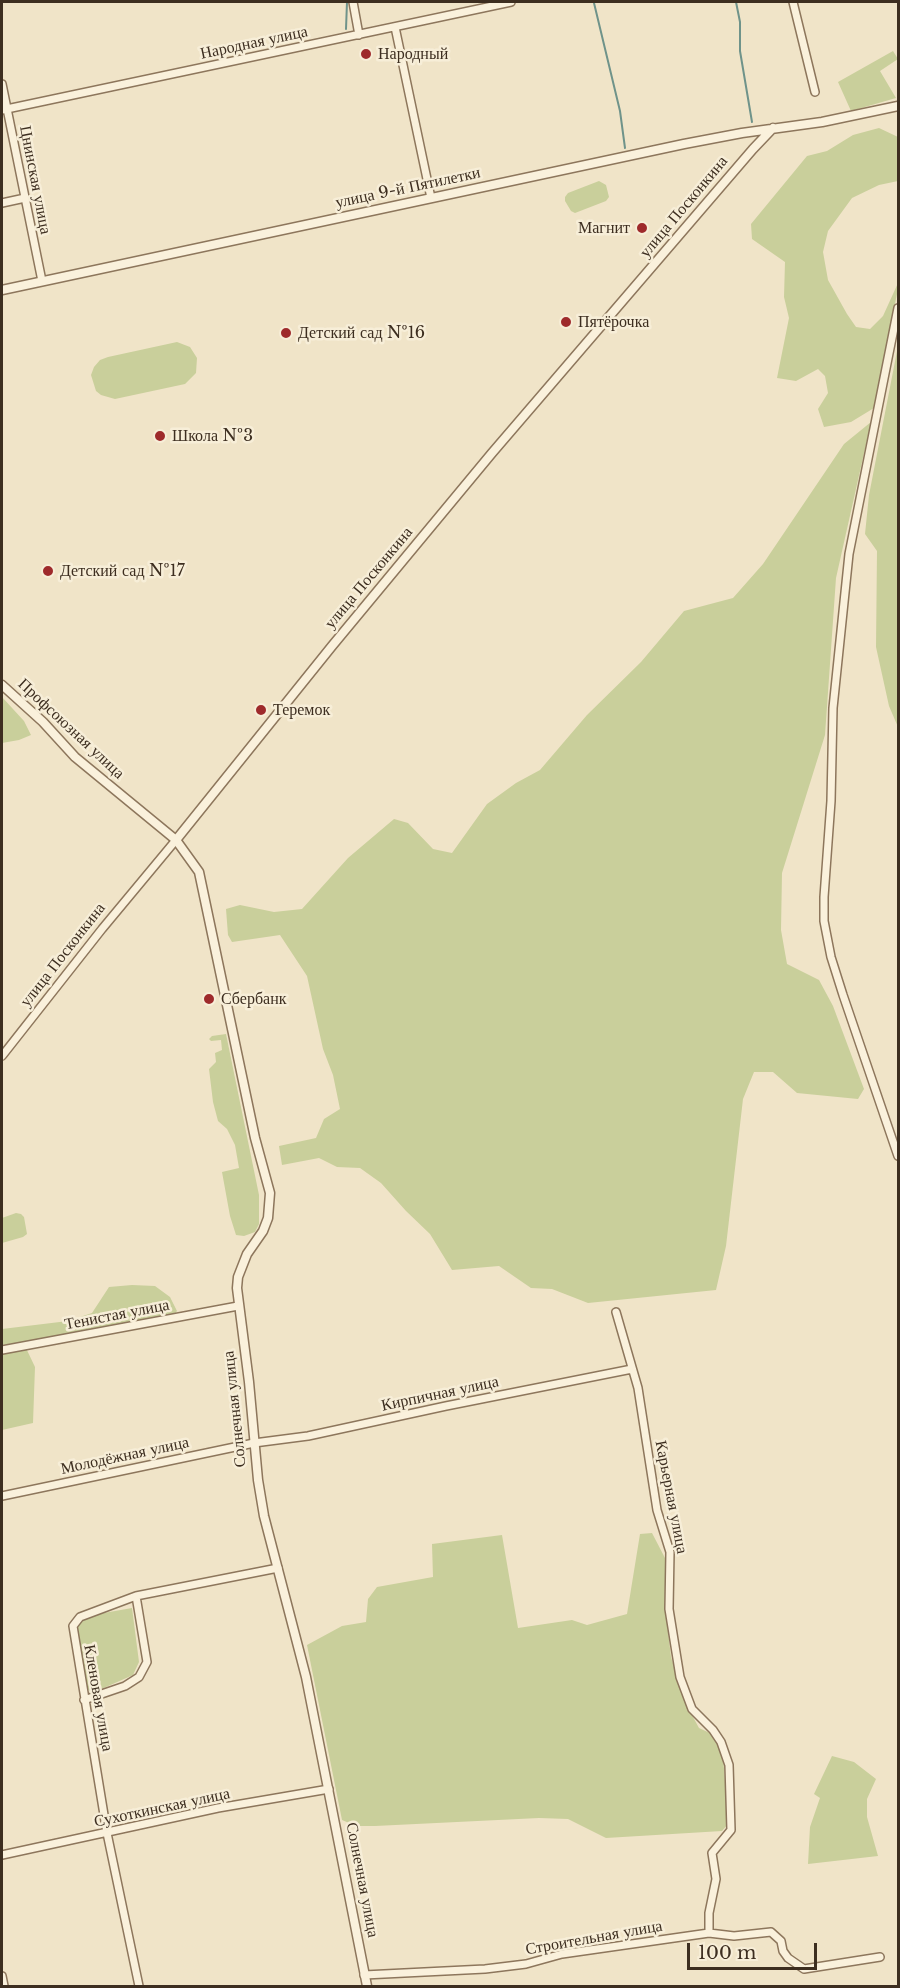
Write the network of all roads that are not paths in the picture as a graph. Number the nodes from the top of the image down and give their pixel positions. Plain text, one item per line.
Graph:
1 (353, 2) edge
2 (511, 2) edge
3 (793, 2) edge
4 (395, 27) junction
5 (359, 35) junction
6 (2, 84) edge
7 (814, 92) dead end
8 (898, 106) edge
9 (4, 109) edge
10 (773, 129) junction
11 (25, 198) junction
12 (431, 198) junction
13 (2, 203) edge
14 (42, 281) junction
15 (2, 290) edge
16 (898, 308) edge
17 (2, 685) edge
18 (176, 840) junction
19 (2, 1056) edge
20 (898, 1156) edge
21 (238, 1306) junction
22 (616, 1312) dead end
23 (2, 1350) edge
24 (632, 1369) junction
25 (254, 1443) junction
26 (2, 1496) edge
27 (278, 1568) junction
28 (136, 1596) junction
29 (84, 1700) junction
30 (329, 1789) junction
31 (107, 1833) junction
32 (2, 1855) edge
33 (710, 1933) junction
34 (880, 1957) dead end
35 (364, 1975) junction
36 (2, 1976) edge
37 (4, 1986) edge
38 (139, 1986) edge
39 (367, 1986) edge

1 - 5 street
2 - 4 street, Народная улица
3 - 7 street
4 - 5 street, Народная улица
4 - 12 street
5 - 9 street, Народная улица
6 - 9 street, Цнинская улица
8 - 10 street, улица 9-й Пятилетки
9 - 11 street, Цнинская улица
10 - 12 street, улица 9-й Пятилетки
10 - 18 street, улица Посконкина
11 - 13 street
11 - 14 street, Цнинская улица
12 - 14 street, улица 9-й Пятилетки
14 - 15 street, улица 9-й Пятилетки
16 - 20 street
17 - 18 street, Профсоюзная улица
18 - 19 street, улица Посконкина
18 - 21 street, Солнечная улица
21 - 23 street, Тенистая улица
21 - 25 street, Солнечная улица
22 - 24 street, Карьерная улица
24 - 25 street, Кирпичная улица
24 - 33 street, Карьерная улица
25 - 26 street, Молодёжная улица
25 - 27 street, Солнечная улица
27 - 28 street, Кленовая улица
27 - 30 street, Солнечная улица
28 - 29 street
28 - 29 street, Кленовая улица
29 - 31 street, Кленовая улица
30 - 31 street, Сухоткинская улица
30 - 35 street, Солнечная улица
31 - 32 street, Сухоткинская улица
31 - 38 street, Кленовая улица
33 - 34 street, Строительная улица
33 - 35 street, Строительная улица
35 - 39 street, Солнечная улица
36 - 37 street

